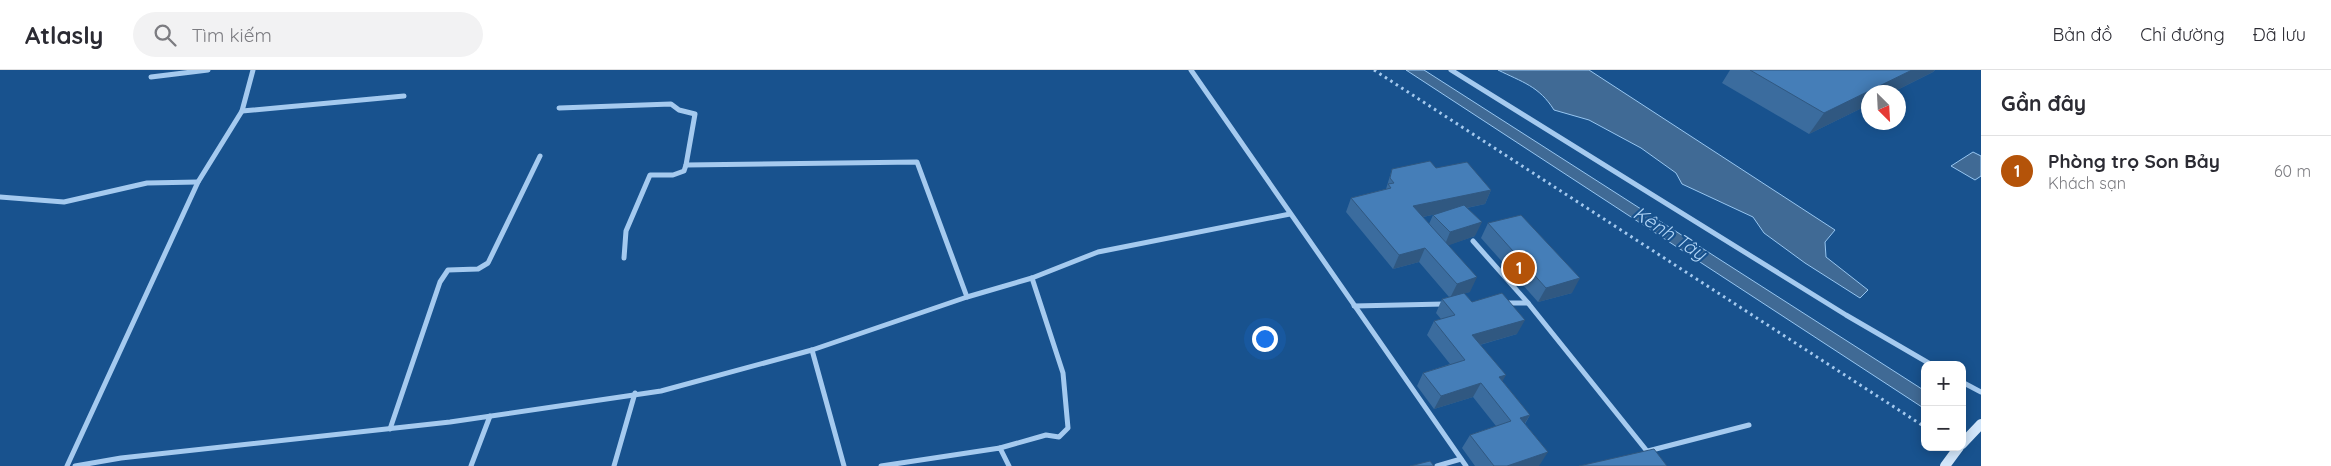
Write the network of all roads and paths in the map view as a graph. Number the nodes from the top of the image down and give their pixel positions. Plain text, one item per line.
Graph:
1 (208, 70) edge
2 (253, 70) edge
3 (1191, 70) edge
4 (1374, 70) edge
5 (1452, 70) edge
6 (151, 77) dead end
7 (404, 96) dead end
8 (559, 108) dead end
9 (242, 111) junction
10 (540, 156) dead end
11 (686, 166) junction
12 (198, 182) junction
13 (0, 197) edge
14 (1290, 214) junction
15 (1473, 241) dead end
16 (624, 258) dead end
17 (1032, 278) junction
18 (967, 297) junction
19 (1528, 303) junction
20 (1450, 304) edge
21 (1499, 304) edge
22 (1354, 306) junction
23 (812, 350) junction
24 (1925, 361) edge
25 (1966, 384) edge
26 (1981, 392) edge
27 (635, 393) junction
28 (490, 416) junction
29 (1921, 423) edge
30 (1981, 424) edge
31 (1749, 425) dead end
32 (390, 429) junction
33 (1966, 440) edge
34 (1000, 448) junction
35 (1648, 451) junction
36 (1956, 451) edge
37 (1638, 453) edge
38 (1461, 459) junction
39 (1946, 464) edge
40 (67, 466) edge
41 (75, 466) edge
42 (471, 466) edge
43 (614, 466) edge
44 (844, 466) edge
45 (881, 466) edge
46 (1009, 466) edge
47 (1437, 466) edge
48 (1466, 466) edge
49 (1659, 466) edge

1 - 6 street
2 - 9 street
3 - 14 street
4 - 29 path
5 - 24 street
7 - 9 street
8 - 11 street
9 - 12 street
10 - 32 street
11 - 16 street
11 - 18 street
12 - 13 street
12 - 40 street
14 - 17 street
14 - 22 street
15 - 19 street
17 - 18 street
17 - 34 street
18 - 23 street
19 - 21 street
19 - 35 street
20 - 22 street
22 - 38 street
23 - 27 street
23 - 44 street
25 - 26 street
27 - 28 street
27 - 43 street
28 - 32 street
28 - 42 street
30 - 33 main road
31 - 35 street
32 - 41 street
34 - 45 street
34 - 46 street
35 - 37 street
35 - 49 street
36 - 39 main road
38 - 47 street
38 - 48 street

